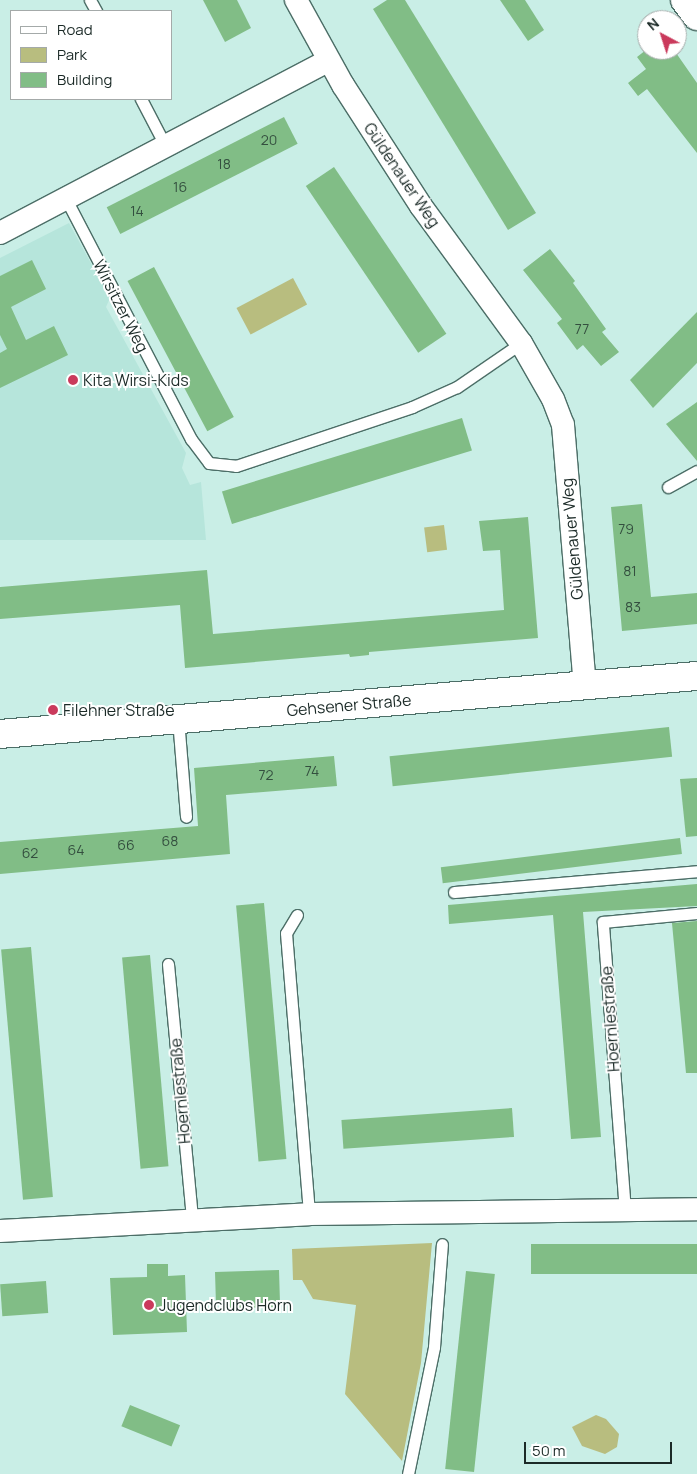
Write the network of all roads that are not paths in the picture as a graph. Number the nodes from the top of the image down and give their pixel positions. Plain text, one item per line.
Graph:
1 (296, 0) edge
2 (685, 0) edge
3 (697, 16) edge
4 (328, 61) junction
5 (143, 100) edge
6 (166, 146) junction
7 (66, 199) junction
8 (0, 233) edge
9 (522, 343) junction
10 (697, 471) edge
11 (668, 487) dead end
12 (697, 676) edge
13 (585, 685) junction
14 (178, 720) junction
15 (0, 734) edge
16 (186, 817) dead end
17 (697, 871) edge
18 (454, 892) dead end
19 (697, 913) edge
20 (297, 915) dead end
21 (168, 964) dead end
22 (697, 1209) edge
23 (625, 1210) junction
24 (309, 1214) junction
25 (192, 1218) junction
26 (0, 1232) edge
27 (442, 1244) dead end
28 (408, 1474) edge

1 - 4 street, Güldenauer Weg
2 - 3 main road
4 - 6 street
4 - 9 street, Güldenauer Weg
5 - 6 lane
6 - 7 street
7 - 8 street
7 - 9 lane, Wirsitzer Weg
9 - 13 street, Güldenauer Weg
10 - 11 lane
12 - 13 main road, Gehsener Straße
13 - 14 main road, Gehsener Straße
14 - 15 main road, Gehsener Straße
14 - 16 lane
17 - 18 lane
19 - 23 lane, Hoernlestraße
20 - 24 lane
21 - 25 lane, Hoernlestraße
22 - 23 street
23 - 24 street
24 - 25 street
25 - 26 street
27 - 28 lane

